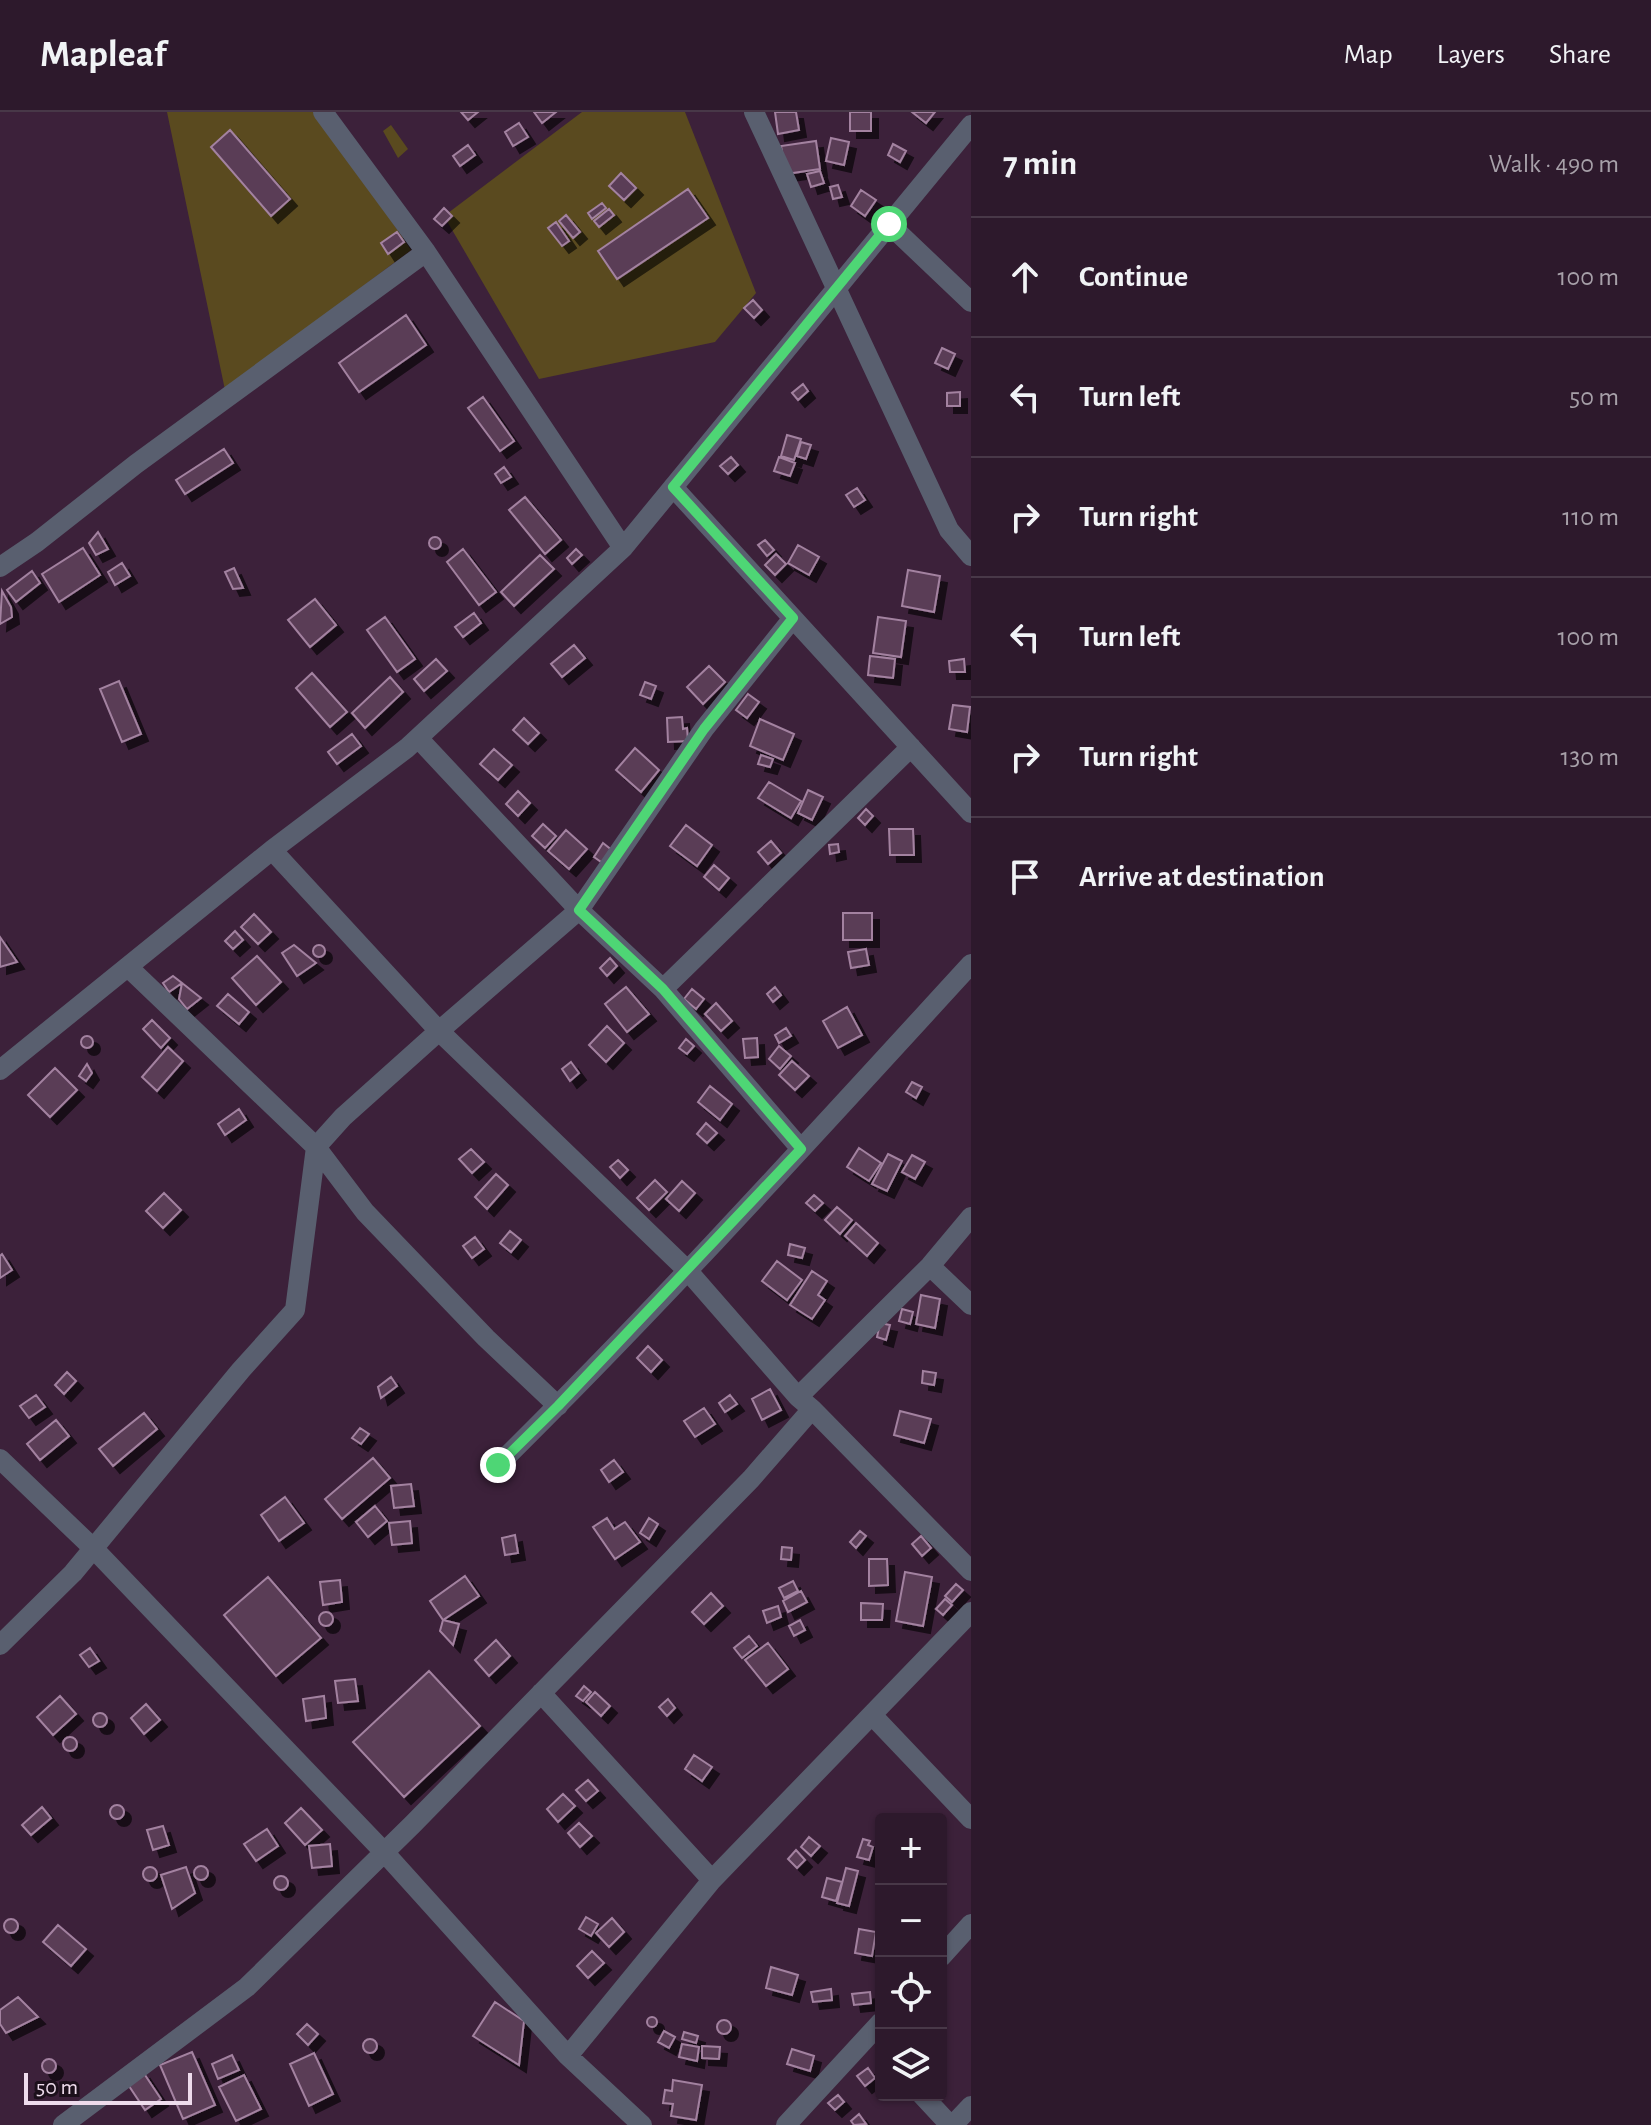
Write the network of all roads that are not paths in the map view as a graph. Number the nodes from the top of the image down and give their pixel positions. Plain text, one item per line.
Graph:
1 (323, 112) edge
2 (754, 112) edge
3 (971, 125) edge
4 (889, 224) junction
5 (426, 252) junction
6 (835, 288) junction
7 (971, 302) edge
8 (673, 487) junction
9 (623, 548) junction
10 (971, 556) edge
11 (0, 567) edge
12 (793, 618) junction
13 (418, 738) junction
14 (911, 747) junction
15 (971, 813) edge
16 (272, 850) junction
17 (579, 910) junction
18 (971, 964) edge
19 (128, 967) junction
20 (663, 989) junction
21 (439, 1031) junction
22 (0, 1070) edge
23 (316, 1147) junction
24 (801, 1149) junction
25 (971, 1217) edge
26 (930, 1266) junction
27 (687, 1270) junction
28 (971, 1305) edge
29 (805, 1403) junction
30 (558, 1406) junction
31 (0, 1459) edge
32 (498, 1465) dead end
33 (94, 1549) junction
34 (971, 1571) edge
35 (971, 1612) edge
36 (0, 1645) edge
37 (541, 1693) junction
38 (872, 1715) junction
39 (971, 1819) edge
40 (384, 1852) junction
41 (712, 1880) junction
42 (971, 1924) edge
43 (947, 1950) edge
44 (875, 2038) edge
45 (568, 2056) junction
46 (928, 2101) edge
47 (971, 2106) edge
48 (63, 2125) edge
49 (642, 2125) edge
50 (786, 2125) edge
51 (951, 2125) edge

1 - 5 street
2 - 6 street
3 - 4 street
4 - 6 street
4 - 7 street
5 - 9 street
5 - 11 street
6 - 8 street
6 - 10 street
8 - 9 street
8 - 12 street
9 - 13 street
12 - 14 street
12 - 17 street
13 - 16 street
13 - 17 street
14 - 15 street
14 - 20 street
16 - 19 street
16 - 21 street
17 - 20 street
17 - 21 street
18 - 24 street
19 - 22 street
19 - 23 street
20 - 24 street
21 - 23 street
21 - 27 street
23 - 30 street
23 - 33 street
24 - 27 street
25 - 26 street
26 - 28 street
26 - 29 street
27 - 29 street
27 - 30 street
29 - 34 street
29 - 37 street
30 - 32 street
31 - 33 street
33 - 36 street
33 - 40 street
35 - 38 street
37 - 40 street
37 - 41 street
38 - 39 street
38 - 41 street
40 - 45 street
40 - 48 street
41 - 45 street
42 - 43 street
44 - 50 street
45 - 49 street
46 - 51 street
47 - 51 street

